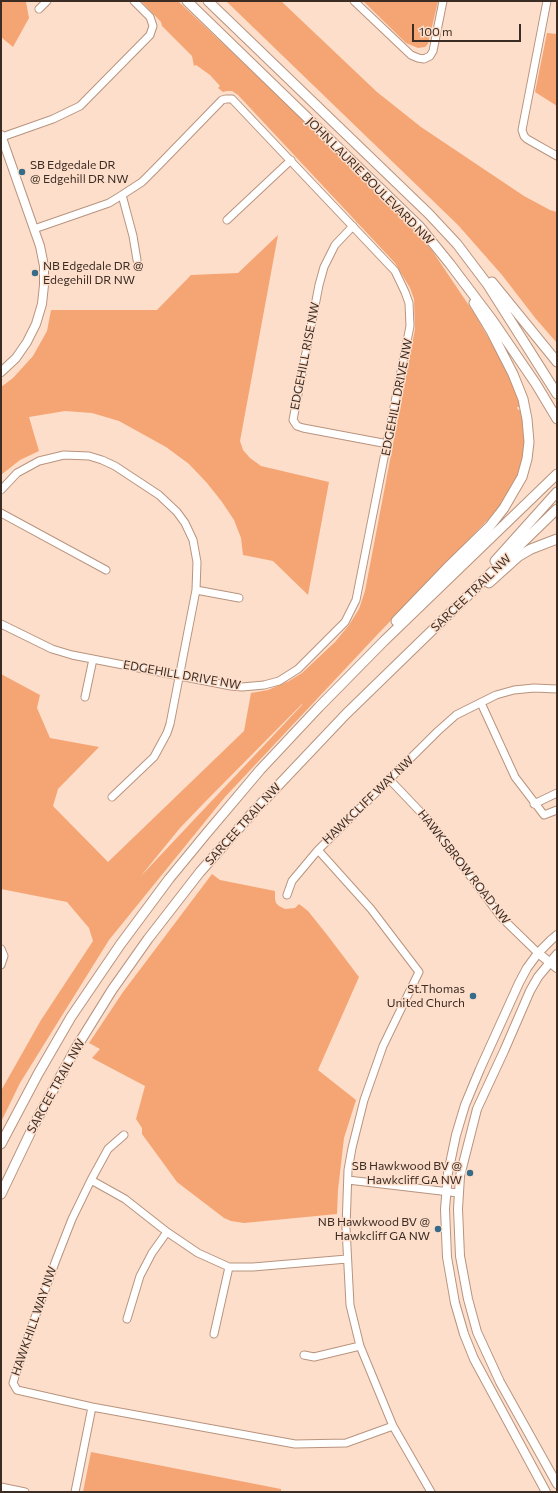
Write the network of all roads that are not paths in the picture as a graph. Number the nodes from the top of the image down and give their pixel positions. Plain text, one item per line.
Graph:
1 (47, 1) edge
2 (134, 1) edge
3 (187, 1) edge
4 (208, 1) edge
5 (354, 1) edge
6 (443, 1) edge
7 (547, 1) edge
8 (39, 10) dead end
9 (2, 136) edge
10 (557, 156) edge
11 (291, 160) junction
12 (122, 195) junction
13 (227, 220) dead end
14 (353, 226) junction
15 (34, 229) junction
16 (137, 260) dead end
17 (479, 271) junction
18 (465, 283) junction
19 (557, 362) edge
20 (1, 372) edge
21 (557, 394) edge
22 (557, 419) edge
23 (388, 444) junction
24 (557, 474) edge
25 (1, 490) edge
26 (557, 492) edge
27 (557, 508) edge
28 (1, 513) edge
29 (557, 539) edge
30 (106, 570) dead end
31 (487, 577) junction
32 (196, 590) junction
33 (239, 598) dead end
34 (1, 624) edge
35 (384, 641) junction
36 (408, 653) junction
37 (92, 659) junction
38 (179, 675) junction
39 (557, 689) edge
40 (85, 697) dead end
41 (481, 703) junction
42 (390, 780) junction
43 (557, 793) edge
44 (112, 797) dead end
45 (534, 804) junction
46 (557, 810) edge
47 (318, 850) junction
48 (287, 896) dead end
49 (557, 935) edge
50 (1, 949) edge
51 (538, 953) junction
52 (557, 954) edge
53 (550, 963) junction
54 (1, 965) edge
55 (557, 968) edge
56 (124, 1135) dead end
57 (1, 1144) edge
58 (91, 1180) junction
59 (348, 1180) junction
60 (446, 1192) junction
61 (458, 1193) junction
62 (1, 1194) edge
63 (167, 1232) junction
64 (347, 1259) junction
65 (229, 1267) junction
66 (128, 1319) dead end
67 (214, 1334) dead end
68 (360, 1346) junction
69 (304, 1355) dead end
70 (500, 1382) junction
71 (489, 1387) junction
72 (92, 1407) junction
73 (393, 1426) junction
74 (557, 1484) edge
75 (1, 1487) edge
76 (25, 1492) edge
77 (75, 1492) edge
78 (431, 1492) edge
79 (546, 1492) edge

1 - 8 street
2 - 9 street
3 - 18 main road, JOHN LAURIE BOULEVARD NW
4 - 17 main road, JOHN LAURIE BOULEVARD NW
5 - 6 street
7 - 10 street
9 - 15 street
11 - 12 street, EDGEHILL DRIVE NW
11 - 13 street
11 - 14 street, EDGEHILL DRIVE NW
12 - 15 street, EDGEHILL DRIVE NW
12 - 16 street
14 - 23 street, EDGEHILL DRIVE NW
14 - 23 street, EDGEHILL RISE NW
15 - 20 street
17 - 19 main road
17 - 21 main road, JOHN LAURIE BOULEVARD NW
18 - 22 main road, JOHN LAURIE BOULEVARD NW
18 - 35 main road
23 - 38 street, EDGEHILL DRIVE NW
24 - 35 main road, SARCEE TRAIL NW
25 - 32 street
26 - 31 main road
27 - 31 main road, SARCEE TRAIL NW
28 - 30 street
29 - 36 main road
31 - 36 main road, SARCEE TRAIL NW
32 - 33 street
32 - 38 street
34 - 37 street, EDGEHILL DRIVE NW
35 - 57 main road, SARCEE TRAIL NW
36 - 62 main road, SARCEE TRAIL NW
37 - 38 street, EDGEHILL DRIVE NW
37 - 40 street
38 - 44 street
39 - 41 street, HAWKCLIFF WAY NW
41 - 42 street, HAWKCLIFF WAY NW
41 - 45 street
42 - 47 street, HAWKCLIFF WAY NW
42 - 51 street, HAWKSBROW ROAD NW
43 - 45 street
45 - 46 street
47 - 48 street
47 - 59 street, HAWKCLIFF WAY NW
49 - 51 street
50 - 54 street
51 - 53 street
51 - 60 street
52 - 53 street
53 - 55 street
53 - 61 street
56 - 58 street, HAWKHILL WAY NW
58 - 63 street
58 - 72 street, HAWKHILL WAY NW
59 - 60 street
59 - 64 street, HAWKCLIFF WAY NW
60 - 61 street
60 - 71 street
61 - 70 street
63 - 65 street
63 - 66 street
64 - 65 street
64 - 68 street, HAWKCLIFF WAY NW
65 - 67 street
68 - 69 street
68 - 73 street, HAWKCLIFF WAY NW
70 - 71 street
70 - 74 street
71 - 79 street
72 - 73 street, HAWKHILL WAY NW
72 - 77 street
73 - 78 street, HAWKCLIFF WAY NW
75 - 76 street

